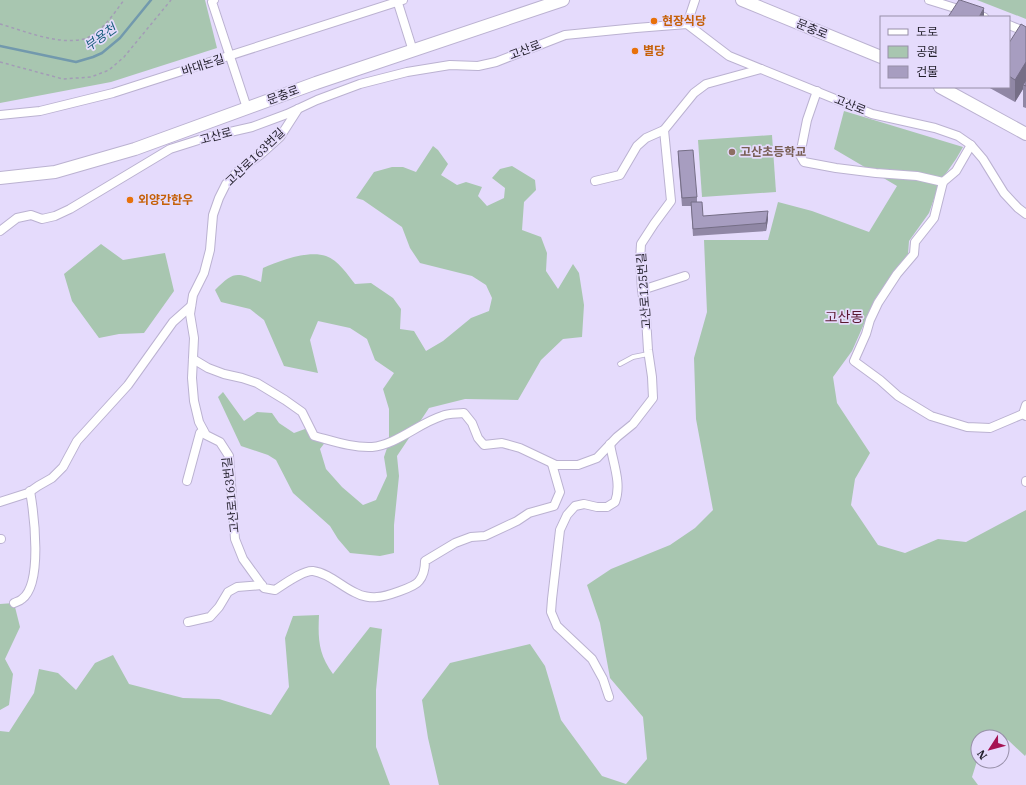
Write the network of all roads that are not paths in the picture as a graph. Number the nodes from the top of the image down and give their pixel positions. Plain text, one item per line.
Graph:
1 (214, 0) edge
2 (563, 0) edge
3 (696, 0) edge
4 (742, 0) edge
5 (929, 0) edge
6 (399, 1) edge
7 (981, 16) edge
8 (687, 24) junction
9 (1010, 25) edge
10 (1026, 32) edge
11 (413, 51) junction
12 (229, 56) junction
13 (880, 57) edge
14 (761, 69) junction
15 (942, 88) edge
16 (817, 91) junction
17 (247, 108) junction
18 (299, 109) junction
19 (0, 115) edge
20 (664, 130) junction
21 (1026, 134) edge
22 (971, 146) junction
23 (0, 178) edge
24 (595, 181) dead end
25 (943, 182) junction
26 (1026, 214) edge
27 (0, 231) edge
28 (685, 276) dead end
29 (642, 290) junction
30 (191, 306) junction
31 (649, 354) junction
32 (193, 359) junction
33 (620, 364) dead end
34 (1026, 406) edge
35 (1024, 415) edge
36 (203, 430) junction
37 (610, 444) junction
38 (552, 464) junction
39 (187, 480) dead end
40 (30, 491) junction
41 (0, 502) edge
42 (262, 585) junction
43 (14, 603) dead end
44 (188, 622) dead end
45 (609, 697) dead end

1 - 12 street
2 - 11 street, 문충로
3 - 8 street
4 - 13 street, 문충로
5 - 7 street
6 - 11 street
6 - 12 street, 바대논길
8 - 14 street, 고산로
8 - 18 street, 고산로
9 - 10 street
11 - 17 street, 문충로
12 - 17 street
12 - 19 street, 바대논길
14 - 16 street, 고산로
14 - 20 street
15 - 21 street
16 - 22 street, 고산로
16 - 25 street
17 - 23 street, 문충로
18 - 27 street, 고산로
18 - 30 street, 고산로163번길
20 - 24 street
20 - 29 street, 고산로125번길
22 - 25 street
22 - 26 street, 고산로
25 - 35 street
28 - 29 street
29 - 31 street, 고산로125번길
30 - 32 street, 고산로163번길
30 - 40 street
31 - 33 lane
31 - 37 street, 고산로125번길
32 - 36 street, 고산로163번길
32 - 38 street, 고산로125번길
34 - 35 street
36 - 39 street
36 - 42 street, 고산로163번길
37 - 38 street, 고산로125번길
37 - 45 street
38 - 42 street
40 - 41 street
40 - 43 street
42 - 44 street

